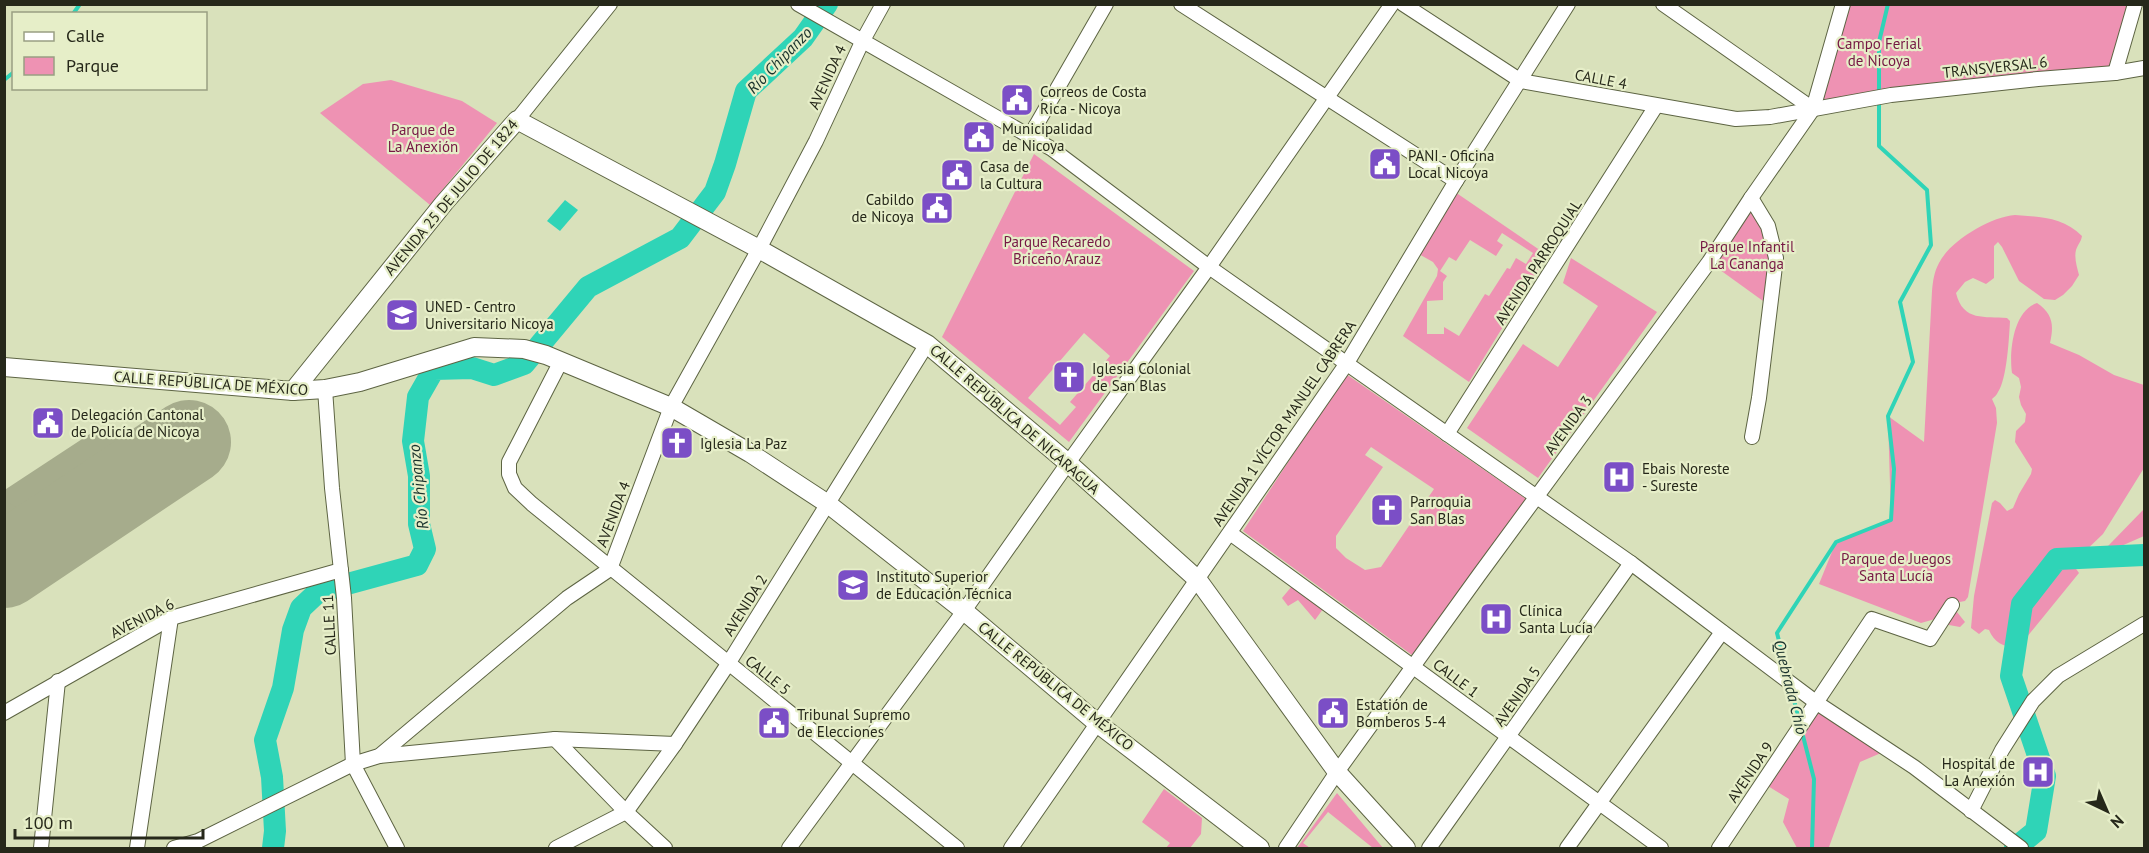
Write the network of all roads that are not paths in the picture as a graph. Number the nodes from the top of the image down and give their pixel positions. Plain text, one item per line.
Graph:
1 (610, 4) edge
2 (883, 4) edge
3 (1106, 4) edge
4 (1181, 4) edge
5 (1392, 4) edge
6 (1403, 4) edge
7 (1568, 4) edge
8 (1663, 4) edge
9 (1843, 4) edge
10 (2135, 4) edge
11 (801, 6) edge
12 (862, 42) junction
13 (2145, 68) edge
14 (2115, 73) junction
15 (1521, 81) junction
16 (1328, 99) junction
17 (1656, 106) junction
18 (1814, 109) junction
19 (517, 120) junction
20 (1030, 136) junction
21 (1456, 182) junction
22 (1751, 198) junction
23 (759, 249) junction
24 (1209, 267) junction
25 (927, 344) junction
26 (554, 358) junction
27 (1347, 363) junction
28 (4, 367) edge
29 (326, 389) junction
30 (293, 391) junction
31 (671, 407) junction
32 (1447, 434) junction
33 (1752, 437) dead end
34 (1068, 463) junction
35 (1536, 496) junction
36 (828, 504) junction
37 (1230, 533) junction
38 (1631, 563) junction
39 (610, 569) junction
40 (342, 574) junction
41 (1198, 580) junction
42 (1952, 605) dead end
43 (964, 611) junction
44 (171, 618) junction
45 (2145, 624) edge
46 (1722, 632) junction
47 (728, 664) junction
48 (1414, 667) junction
49 (58, 681) junction
50 (1817, 703) junction
51 (4, 713) edge
52 (1097, 723) junction
53 (1508, 738) junction
54 (555, 739) junction
55 (675, 744) junction
56 (379, 756) junction
57 (352, 764) junction
58 (851, 764) junction
59 (1337, 772) junction
60 (1598, 803) junction
61 (1971, 811) junction
62 (626, 812) junction
63 (193, 846) edge
64 (41, 849) edge
65 (137, 849) edge
66 (174, 849) edge
67 (397, 849) edge
68 (556, 849) edge
69 (665, 849) edge
70 (789, 849) edge
71 (957, 849) edge
72 (1011, 849) edge
73 (1260, 849) edge
74 (1286, 849) edge
75 (1406, 849) edge
76 (1429, 849) edge
77 (1567, 849) edge
78 (1661, 849) edge
79 (1719, 849) edge
80 (2021, 849) edge

1 - 19 street, AVENIDA 25 DE JULIO DE 1824
2 - 12 street, AVENIDA 4
3 - 20 street
4 - 16 street
5 - 16 street
6 - 15 street, CALLE 4
7 - 15 street, AVENIDA 1 VÍCTOR MANUEL CABRERA
8 - 18 street
9 - 18 street, AVENIDA 3
10 - 14 street
11 - 12 street
12 - 20 street
12 - 23 street, AVENIDA 4
13 - 14 street, TRANSVERSAL 6
14 - 18 street, TRANSVERSAL 6
15 - 17 street, CALLE 4
15 - 21 street, AVENIDA 1 VÍCTOR MANUEL CABRERA
16 - 21 street
16 - 24 street
17 - 18 street, CALLE 4
17 - 32 street, AVENIDA PARROQUIAL
18 - 22 street, AVENIDA 3
19 - 23 main road, CALLE REPÚBLICA DE NICARAGUA
19 - 30 main road, AVENIDA 25 DE JULIO DE 1824
20 - 24 street
21 - 27 street, AVENIDA 1 VÍCTOR MANUEL CABRERA
22 - 33 street
22 - 35 street, AVENIDA 3
23 - 25 main road, CALLE REPÚBLICA DE NICARAGUA
23 - 31 street, AVENIDA 4
24 - 27 street
24 - 34 street
25 - 34 main road, CALLE REPÚBLICA DE NICARAGUA
25 - 36 street, AVENIDA 2
26 - 29 main road, CALLE REPÚBLICA DE MÉXICO
26 - 31 main road, CALLE REPÚBLICA DE MÉXICO
26 - 39 street, CALLE 5
27 - 32 street
27 - 37 street, AVENIDA 1 VÍCTOR MANUEL CABRERA
28 - 30 main road, CALLE REPÚBLICA DE MÉXICO
29 - 30 main road, CALLE REPÚBLICA DE MÉXICO
29 - 40 street, CALLE 11
31 - 36 main road, CALLE REPÚBLICA DE MÉXICO
31 - 39 street, AVENIDA 4
32 - 35 street
34 - 41 main road, CALLE REPÚBLICA DE NICARAGUA
34 - 43 street
35 - 38 street
35 - 48 street, AVENIDA 3
36 - 43 main road, CALLE REPÚBLICA DE MÉXICO
36 - 47 street, AVENIDA 2
37 - 41 street, AVENIDA 1 VÍCTOR MANUEL CABRERA
37 - 48 street, CALLE 1
38 - 46 street
38 - 53 street, AVENIDA 5
39 - 47 street, CALLE 5
39 - 56 street, AVENIDA 4
40 - 44 street, AVENIDA 6
40 - 57 street, CALLE 11
41 - 52 street, AVENIDA 1 VÍCTOR MANUEL CABRERA
41 - 59 main road, CALLE REPÚBLICA DE NICARAGUA
42 - 50 street, AVENIDA 9
43 - 52 main road, CALLE REPÚBLICA DE MÉXICO
43 - 58 street
44 - 49 street, AVENIDA 6
44 - 65 street
45 - 61 street
46 - 50 street
46 - 60 street
47 - 55 street, AVENIDA 2
47 - 58 street, CALLE 5
48 - 53 street, CALLE 1
48 - 59 street, AVENIDA 3
49 - 51 street, AVENIDA 6
49 - 64 street
50 - 61 street
50 - 79 street, AVENIDA 9
52 - 72 street, AVENIDA 1 VÍCTOR MANUEL CABRERA
52 - 73 main road, CALLE REPÚBLICA DE MÉXICO
53 - 60 street, CALLE 1
53 - 76 street, AVENIDA 5
54 - 55 street
54 - 56 street
54 - 62 street
55 - 62 street, AVENIDA 2
56 - 57 street, AVENIDA 4
57 - 63 street, AVENIDA 4
57 - 67 street, CALLE 11
58 - 70 street
58 - 71 street, CALLE 5
59 - 74 street, AVENIDA 3
59 - 75 main road, CALLE REPÚBLICA DE NICARAGUA
60 - 77 street
60 - 78 street, CALLE 1
61 - 80 street
62 - 68 street, AVENIDA 2
62 - 69 street
63 - 66 street, AVENIDA 4

